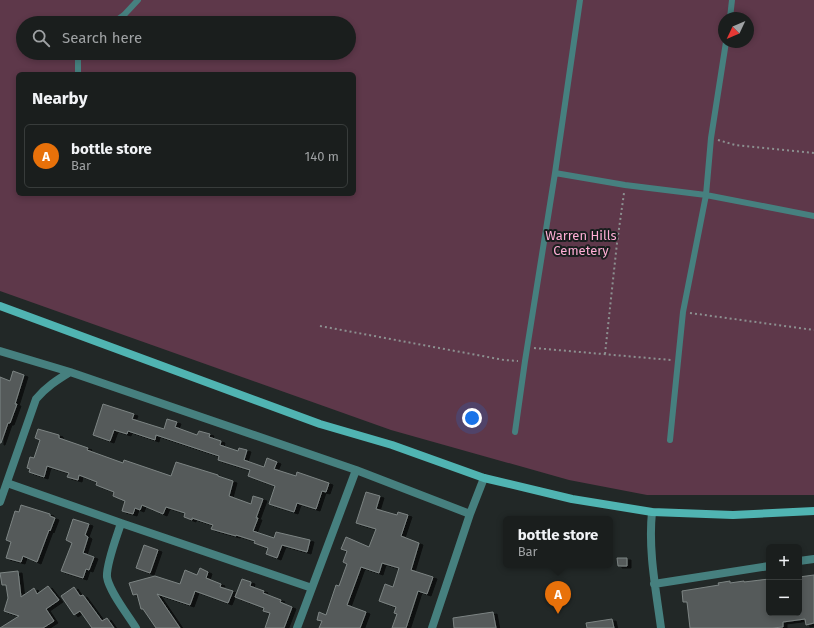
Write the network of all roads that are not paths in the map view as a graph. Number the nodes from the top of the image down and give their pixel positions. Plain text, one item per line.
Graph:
1 (138, 0) edge
2 (580, 0) edge
3 (732, 0) edge
4 (731, 12) edge
5 (123, 16) edge
6 (725, 48) edge
7 (78, 60) edge
8 (78, 72) edge
9 (555, 174) junction
10 (706, 195) junction
11 (814, 216) edge
12 (0, 306) edge
13 (0, 351) edge
14 (70, 372) junction
15 (515, 432) dead end
16 (670, 440) dead end
17 (356, 470) junction
18 (484, 478) junction
19 (7, 483) junction
20 (0, 502) edge
21 (814, 511) edge
22 (652, 512) junction
23 (470, 514) junction
24 (121, 523) junction
25 (814, 559) edge
26 (802, 561) edge
27 (766, 566) edge
28 (654, 584) junction
29 (312, 588) junction
30 (136, 628) edge
31 (296, 628) edge
32 (432, 628) edge
33 (661, 628) edge

1 - 5 lane
2 - 9 lane
3 - 4 lane
6 - 10 lane
7 - 8 lane
9 - 10 lane
9 - 15 lane
10 - 11 lane
10 - 16 lane
12 - 18 street
13 - 14 street
14 - 17 street
14 - 19 street
17 - 23 street
17 - 29 street
18 - 22 street
18 - 23 street
19 - 20 street
19 - 24 street
21 - 22 street
22 - 28 street
23 - 32 street
24 - 29 street
24 - 30 street
25 - 26 street
27 - 28 street
28 - 33 street
29 - 31 street

